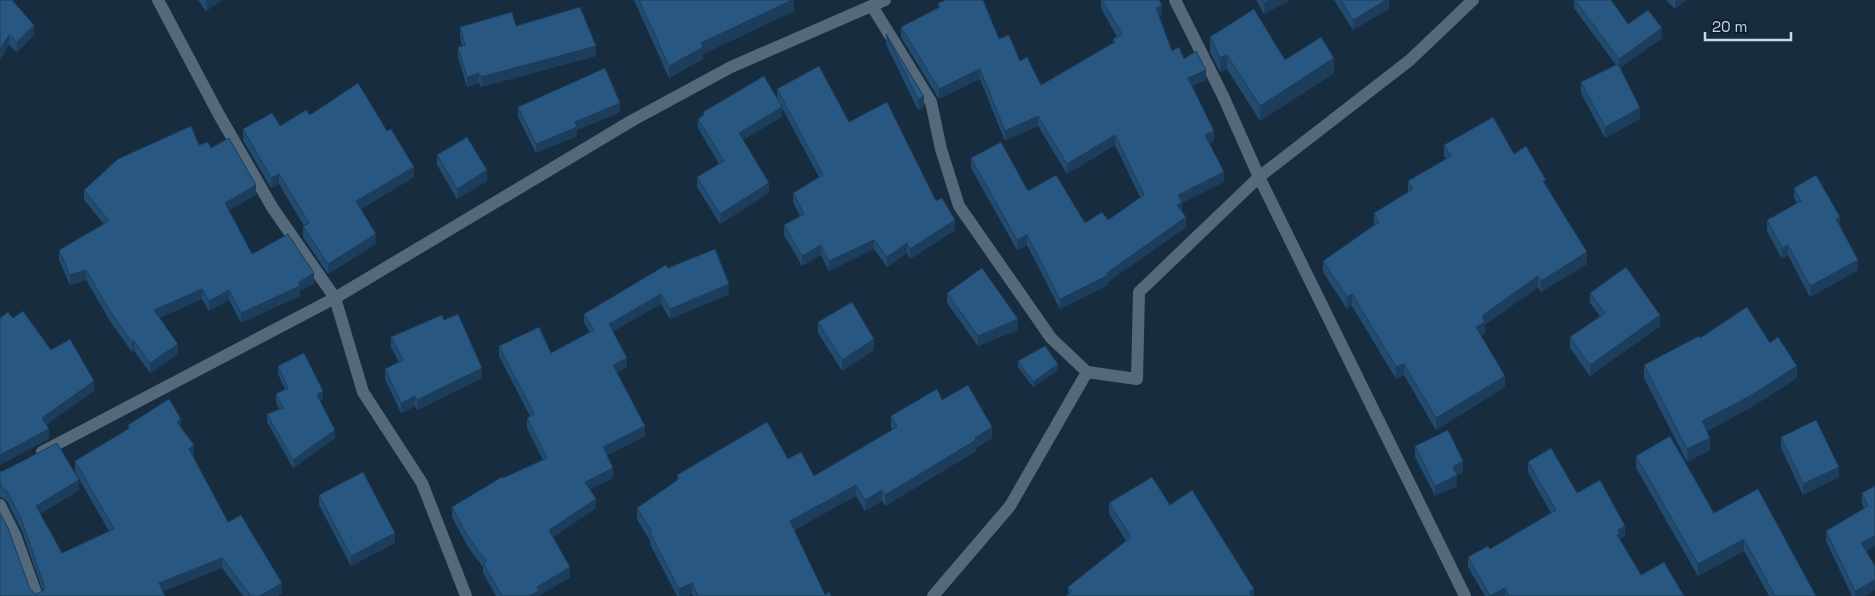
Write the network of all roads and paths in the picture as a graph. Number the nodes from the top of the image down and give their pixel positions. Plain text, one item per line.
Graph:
1 (158, 0) edge
2 (885, 0) edge
3 (1175, 0) edge
4 (1473, 0) edge
5 (872, 6) junction
6 (1259, 177) junction
7 (335, 298) junction
8 (1087, 372) junction
9 (26, 460) edge
10 (0, 505) edge
11 (37, 596) edge
12 (466, 596) edge
13 (933, 596) edge
14 (1465, 596) edge

1 - 7 street
2 - 5 street
3 - 6 street
4 - 6 street
5 - 7 street
5 - 8 street
6 - 8 street
6 - 14 street
7 - 9 street
7 - 12 street
8 - 13 street
10 - 11 street

